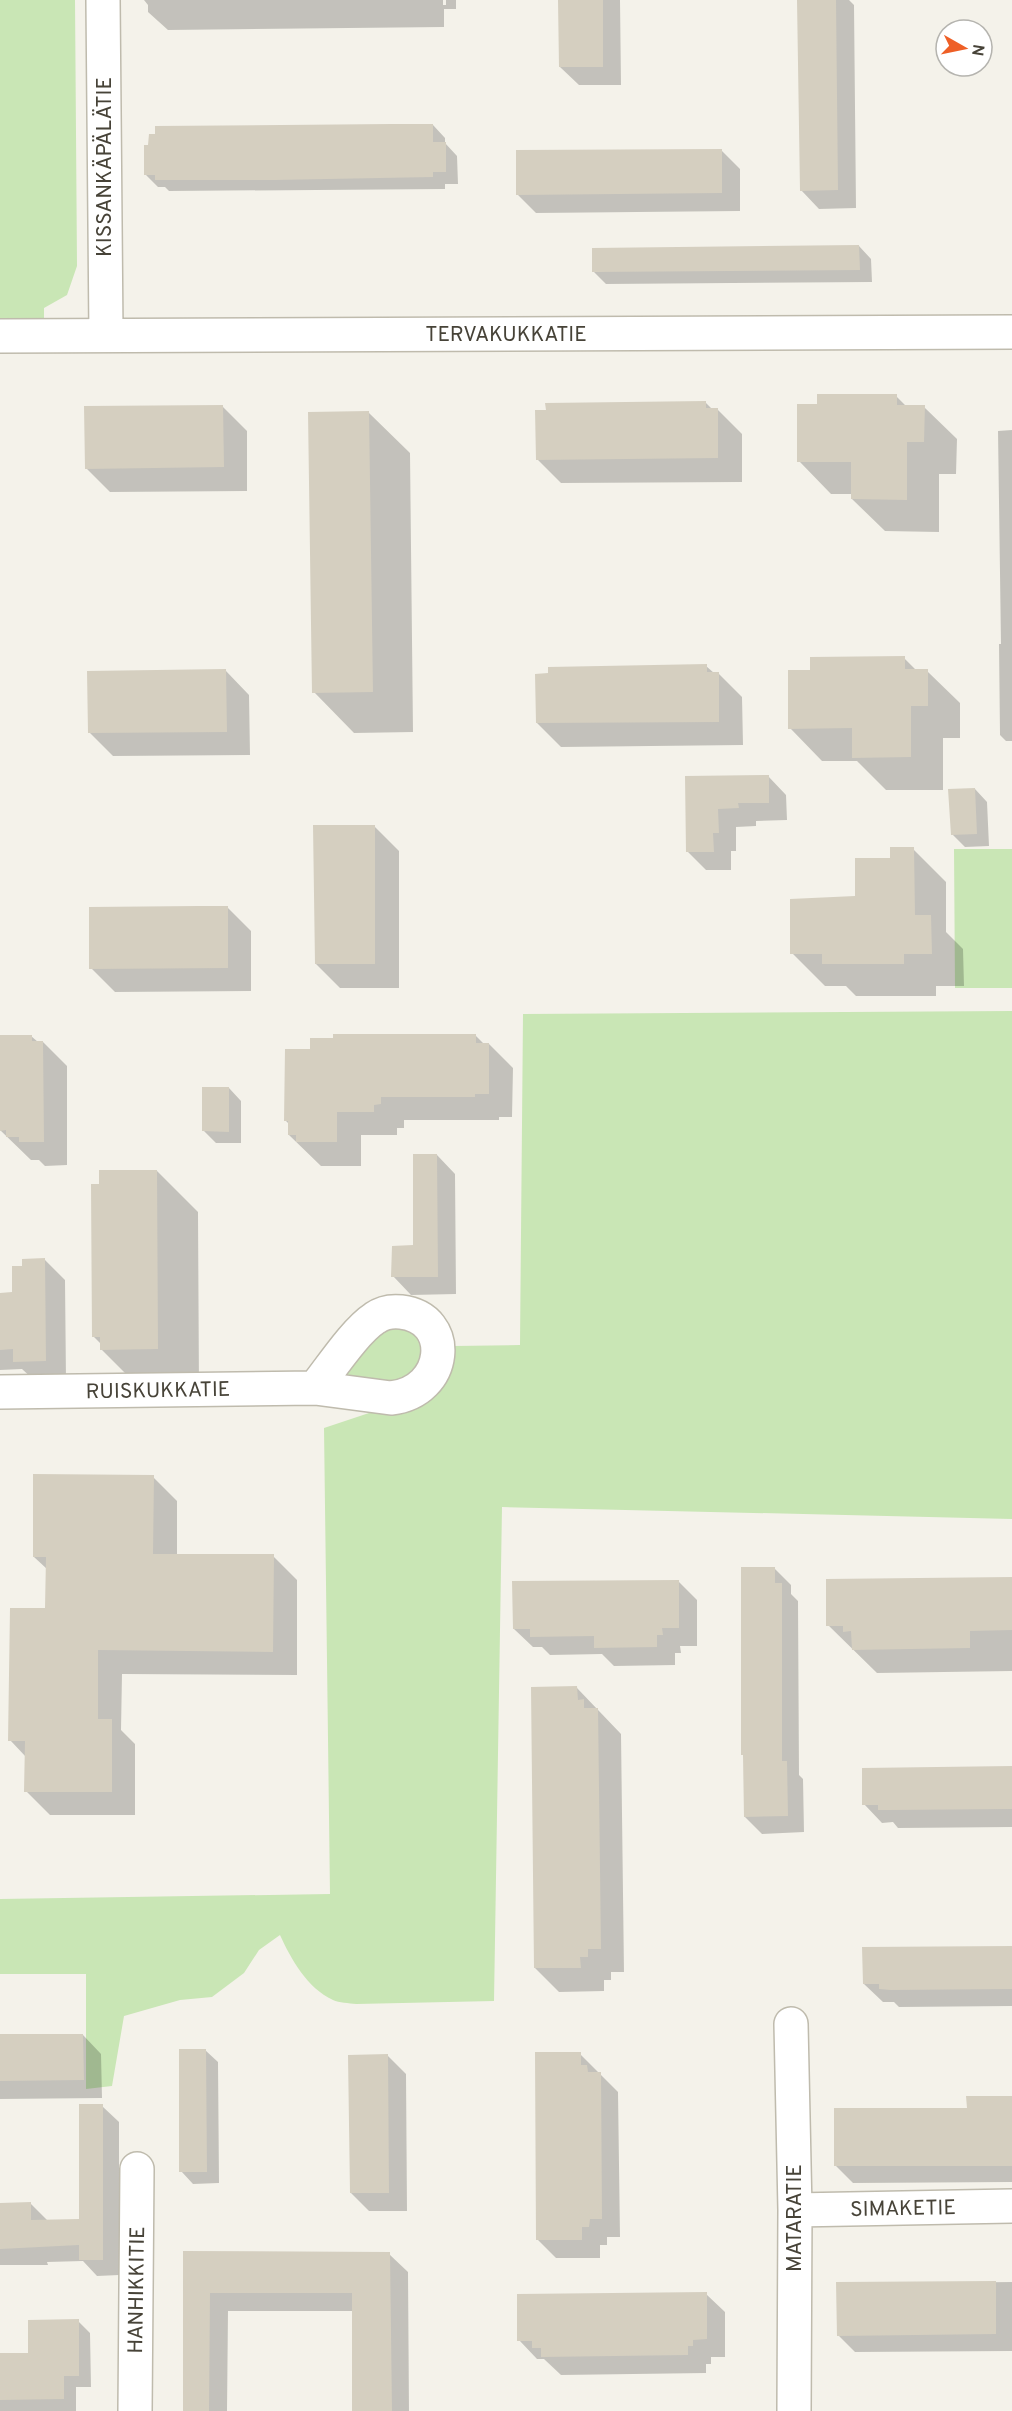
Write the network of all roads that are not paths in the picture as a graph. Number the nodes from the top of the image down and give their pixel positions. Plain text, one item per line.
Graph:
1 (103, 0) edge
2 (1012, 332) edge
3 (106, 334) junction
4 (0, 336) edge
5 (315, 1388) dead end
6 (0, 1392) edge
7 (791, 2024) dead end
8 (137, 2169) dead end
9 (1012, 2206) edge
10 (795, 2210) junction
11 (135, 2411) edge
12 (794, 2411) edge

1 - 3 street, KISSANKÄPÄLÄTIE
2 - 3 street, TERVAKUKKATIE
3 - 4 street, TERVAKUKKATIE
5 - 6 street, RUISKUKKATIE
7 - 10 street, MATARATIE
8 - 11 street, HANHIKKITIE
9 - 10 street, SIMAKETIE
10 - 12 street, MATARATIE

